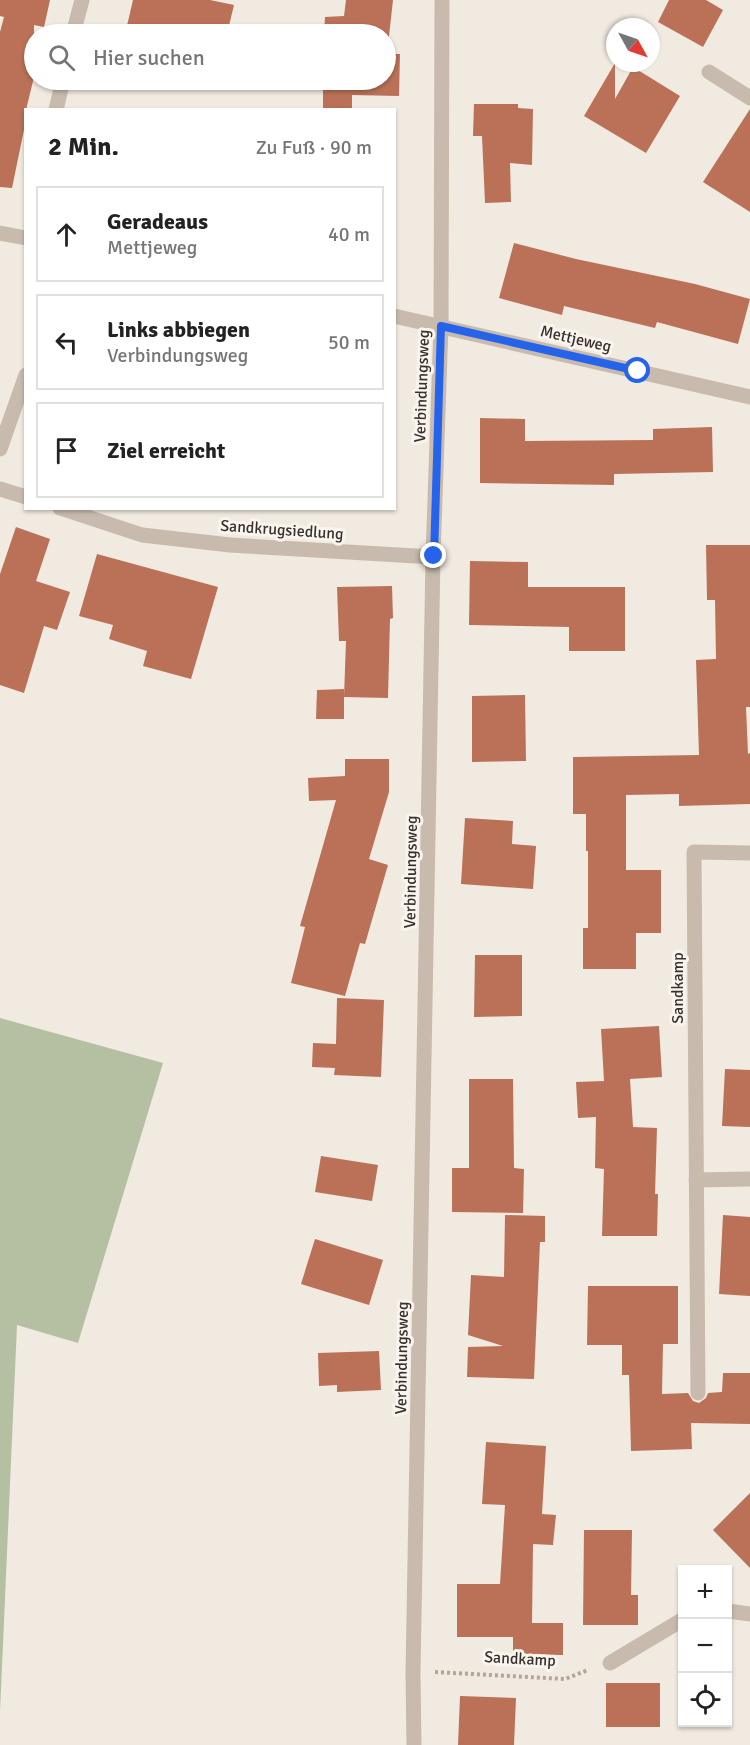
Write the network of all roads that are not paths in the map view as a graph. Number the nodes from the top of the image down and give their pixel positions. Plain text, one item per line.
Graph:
1 (82, 0) edge
2 (441, 0) edge
3 (76, 24) edge
4 (709, 72) dead end
5 (61, 90) edge
6 (750, 98) edge
7 (56, 108) edge
8 (0, 233) edge
9 (24, 238) edge
10 (396, 316) edge
11 (441, 326) junction
12 (24, 381) edge
13 (750, 397) edge
14 (0, 449) edge
15 (0, 489) edge
16 (24, 496) edge
17 (66, 510) edge
18 (434, 556) junction
19 (750, 854) edge
20 (696, 1179) junction
21 (750, 1179) edge
22 (698, 1393) dead end
23 (732, 1612) edge
24 (750, 1614) edge
25 (678, 1622) edge
26 (610, 1663) road end
27 (414, 1745) edge

1 - 3 street
2 - 11 street, Verbindungsweg
4 - 6 street
5 - 7 street
8 - 9 street
10 - 11 street, Mettjeweg
11 - 13 street, Mettjeweg
11 - 18 street, Verbindungsweg
12 - 14 street
15 - 16 street
17 - 18 street, Sandkrugsiedlung
18 - 27 street, Verbindungsweg
19 - 20 street, Sandkamp
20 - 21 street
20 - 22 street, Sandkamp
23 - 24 street
25 - 26 street

